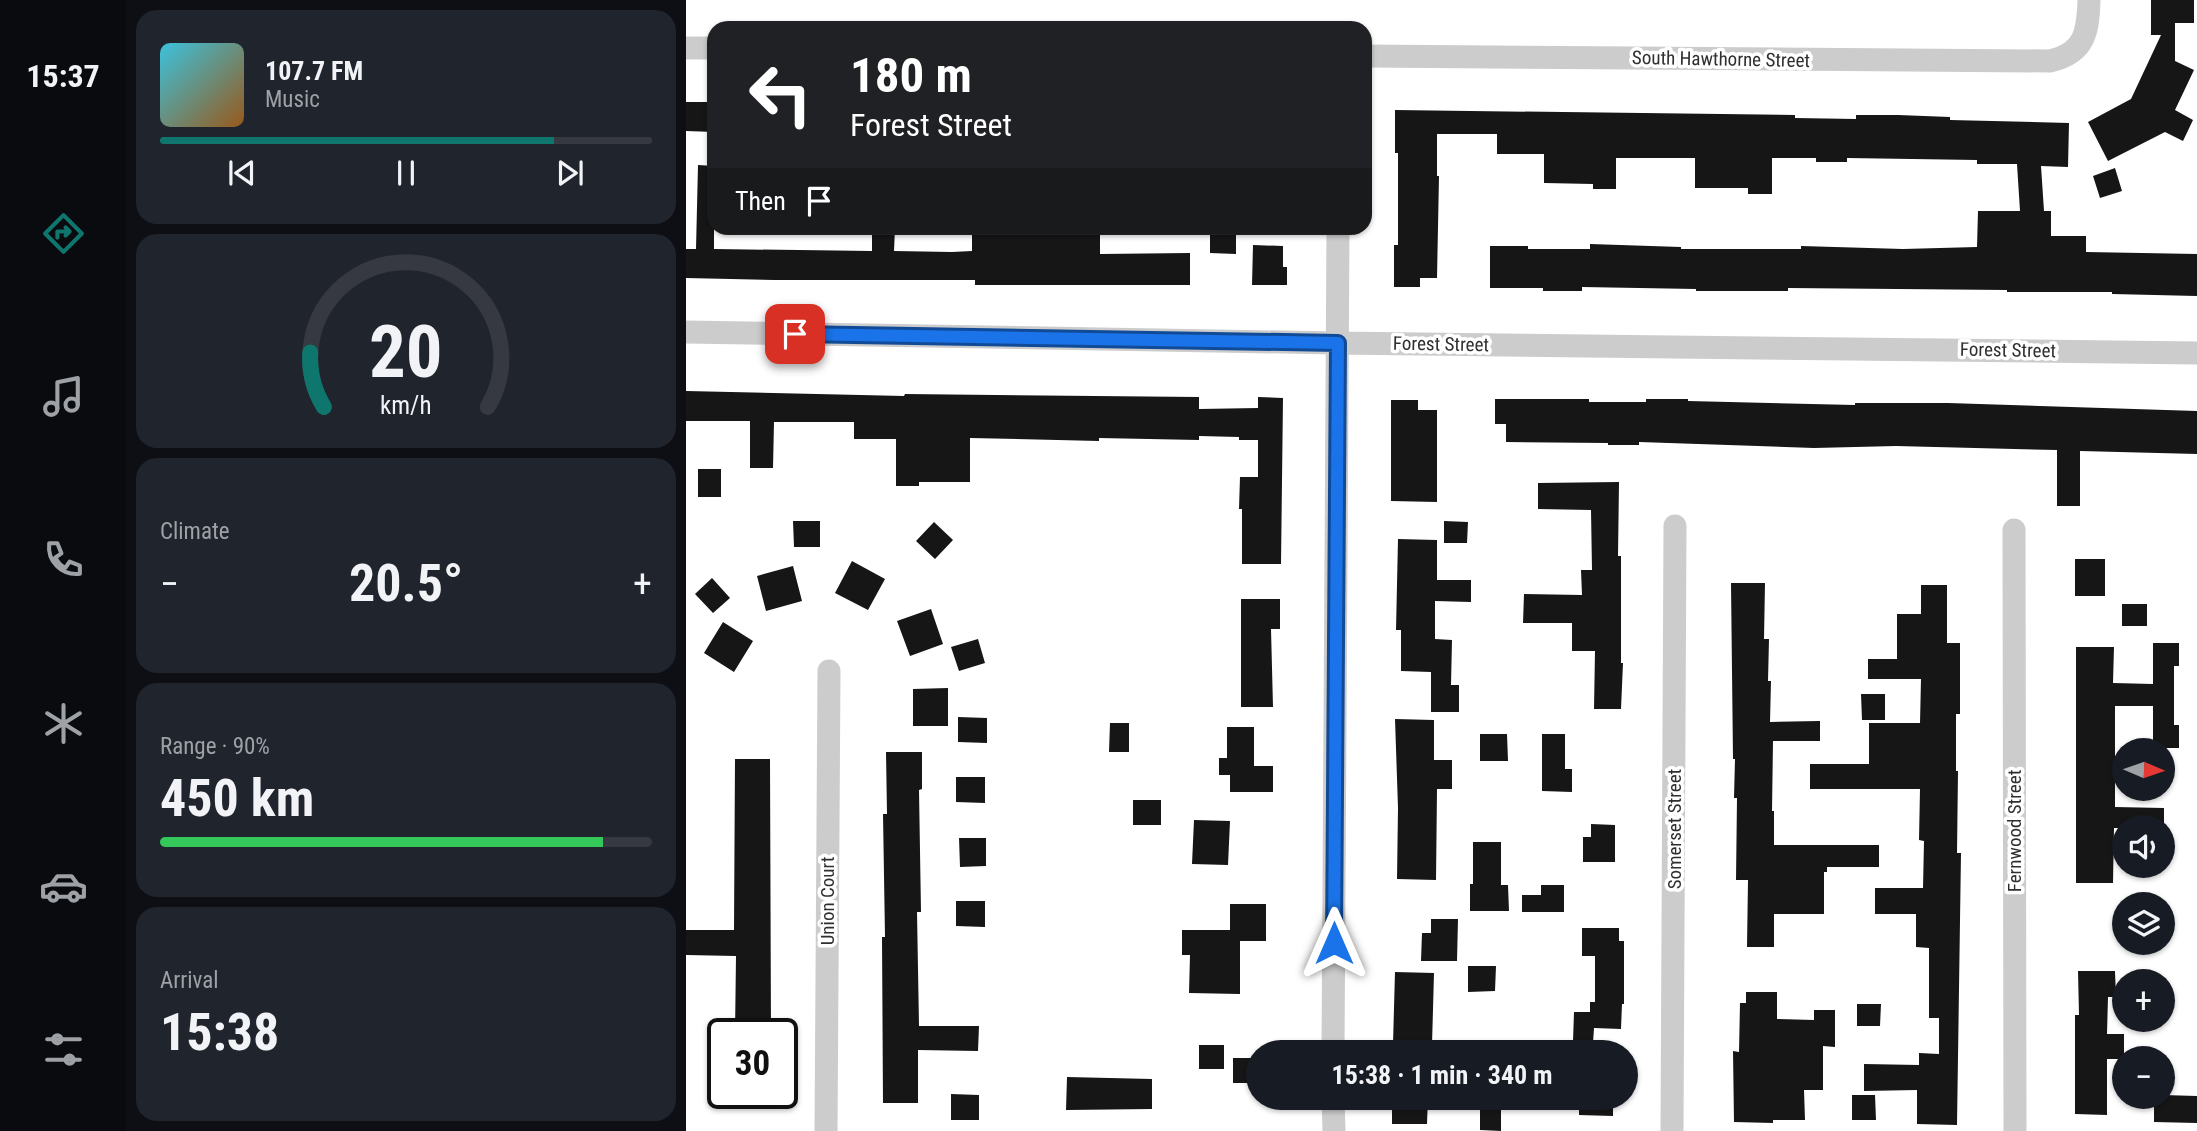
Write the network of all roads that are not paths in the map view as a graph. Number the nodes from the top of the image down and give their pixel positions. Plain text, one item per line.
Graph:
1 (2089, 0) edge
2 (686, 47) edge
3 (707, 48) edge
4 (1372, 56) edge
5 (1338, 235) edge
6 (686, 332) edge
7 (1338, 343) junction
8 (2197, 353) edge
9 (1675, 526) dead end
10 (2014, 530) dead end
11 (829, 671) dead end
12 (1334, 1040) edge
13 (1333, 1110) edge
14 (826, 1131) edge
15 (1334, 1131) edge
16 (1672, 1131) edge
17 (2015, 1131) edge

1 - 4 street, South Hawthorne Street
2 - 3 street
5 - 7 street
6 - 7 street, Forest Street
7 - 8 street, Forest Street
7 - 12 street
9 - 16 street, Somerset Street
10 - 17 street, Fernwood Street
11 - 14 street, Union Court
13 - 15 street

